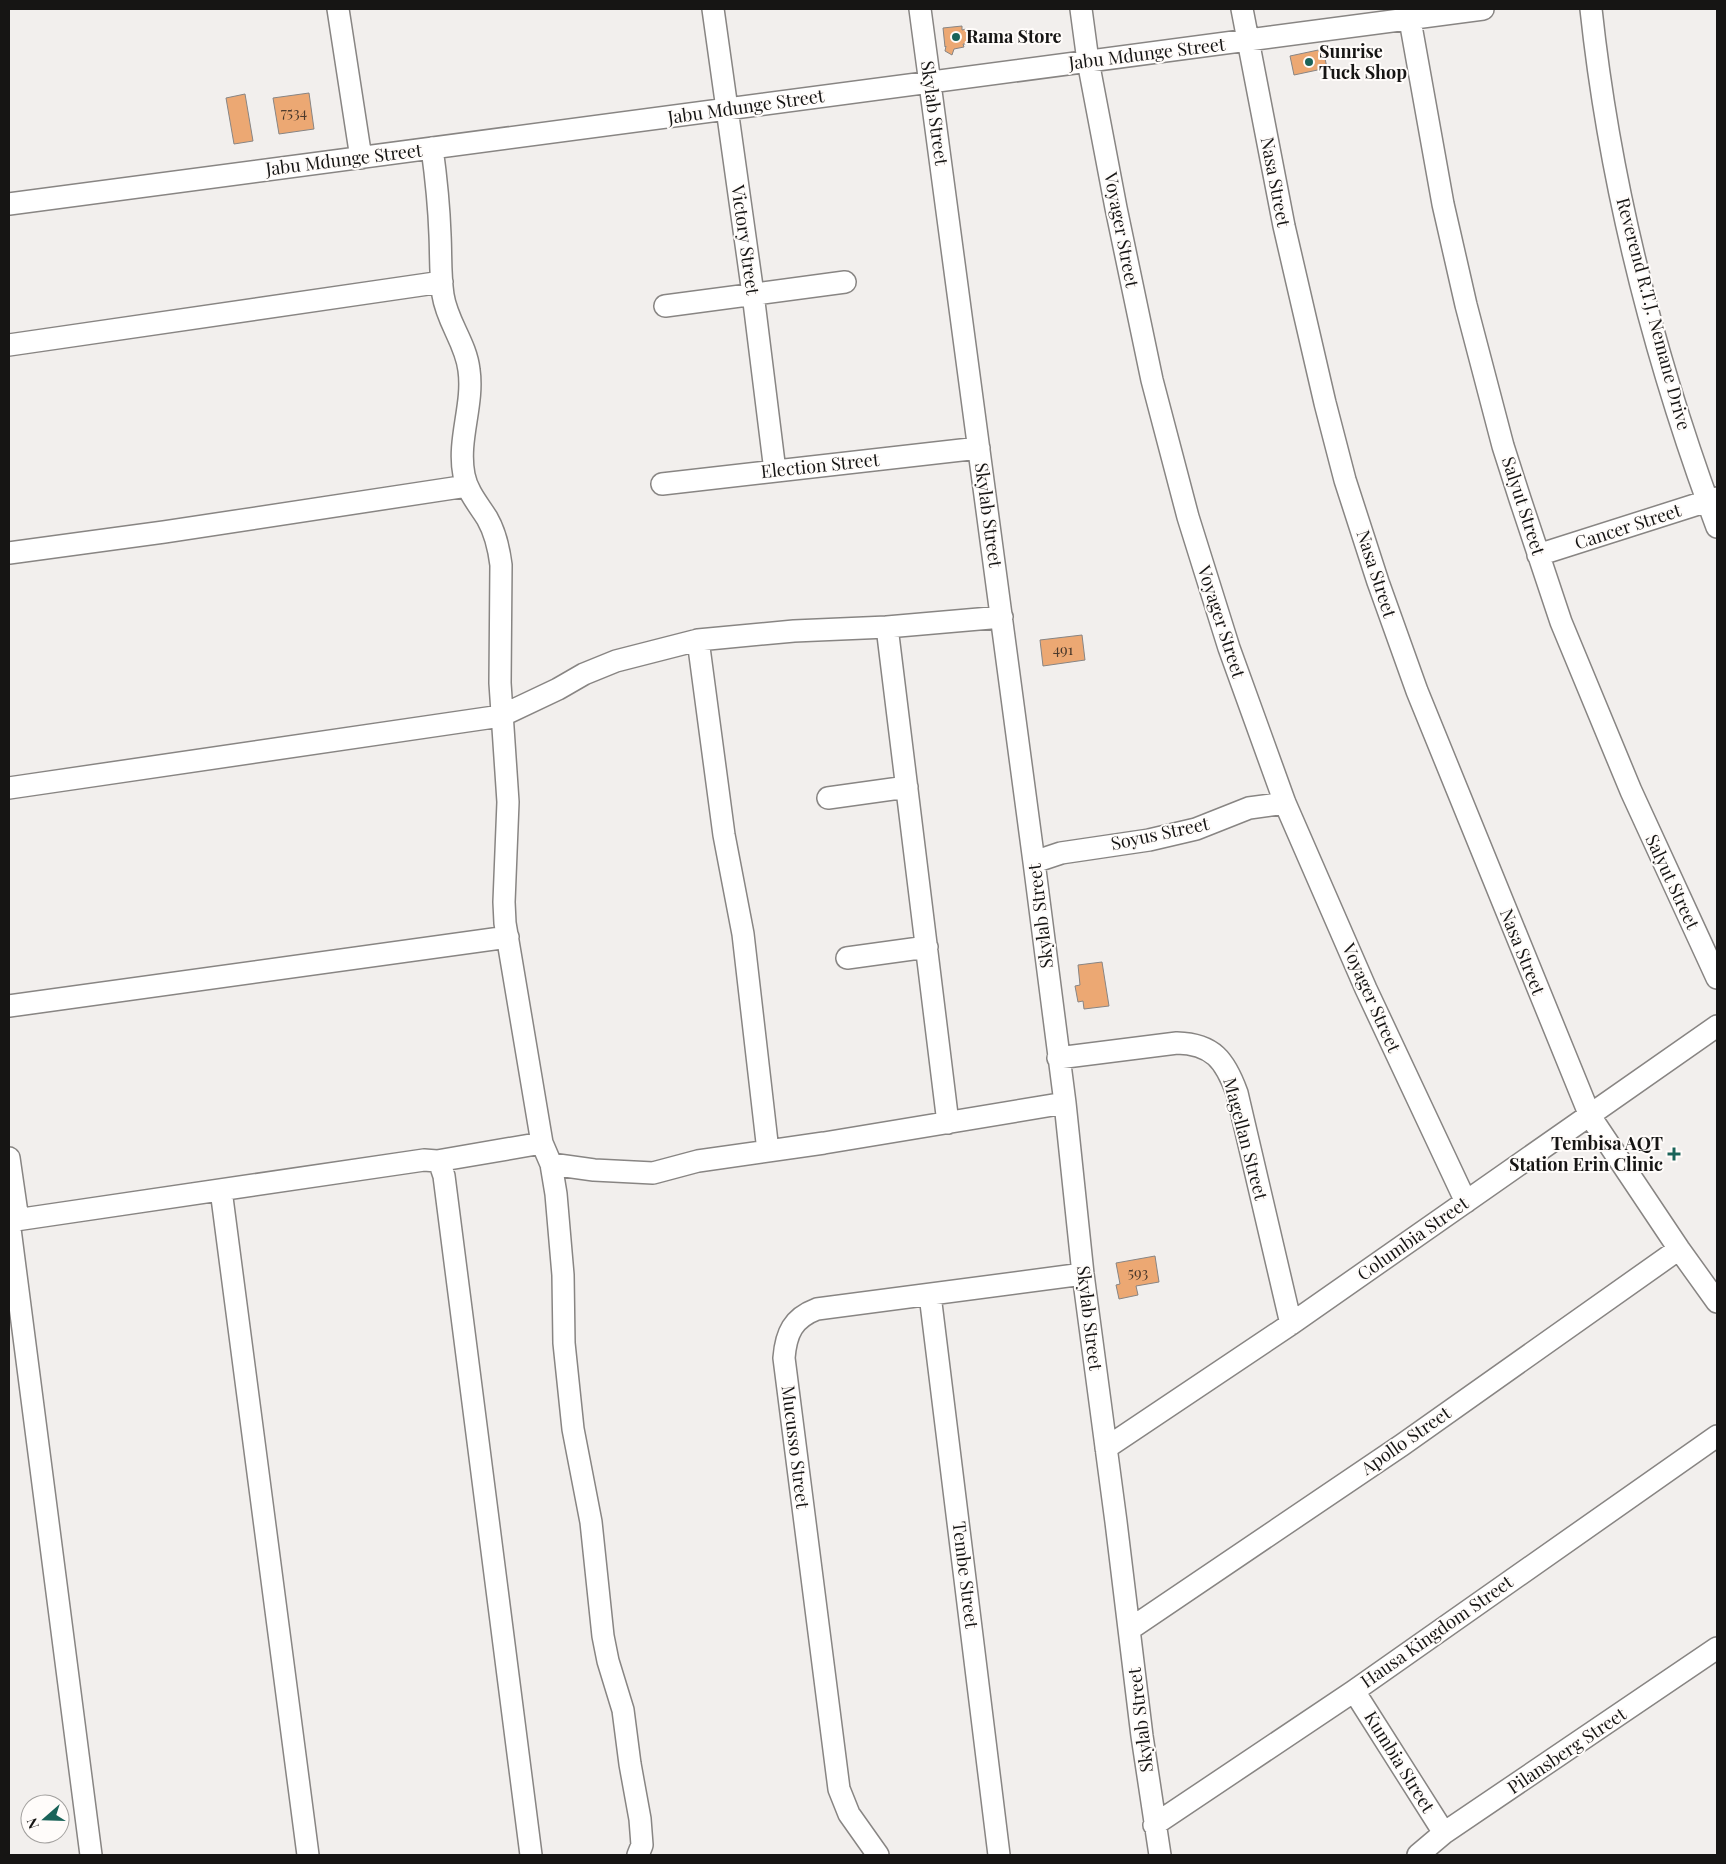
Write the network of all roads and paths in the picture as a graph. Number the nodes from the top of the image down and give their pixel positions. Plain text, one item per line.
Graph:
1 (338, 9) edge
2 (713, 9) edge
3 (920, 9) edge
4 (1081, 9) edge
5 (1242, 9) edge
6 (1483, 9) edge
7 (1591, 9) edge
8 (1409, 14) edge
9 (1246, 41) junction
10 (1088, 61) junction
11 (930, 83) junction
12 (728, 110) junction
13 (432, 148) junction
14 (361, 158) junction
15 (9, 204) edge
16 (442, 282) junction
17 (845, 282) dead end
18 (753, 294) junction
19 (664, 306) dead end
20 (9, 345) edge
21 (980, 448) junction
22 (775, 471) junction
23 (662, 484) dead end
24 (467, 486) junction
25 (1712, 499) edge
26 (1717, 527) edge
27 (9, 553) edge
28 (1538, 555) junction
29 (1002, 617) junction
30 (886, 627) junction
31 (698, 640) junction
32 (501, 716) junction
33 (907, 787) junction
34 (9, 788) edge
35 (828, 798) dead end
36 (1284, 803) junction
37 (1034, 862) junction
38 (508, 937) junction
39 (927, 947) junction
40 (847, 958) dead end
41 (1717, 978) edge
42 (9, 1006) edge
43 (1717, 1026) edge
44 (1058, 1058) junction
45 (1064, 1103) junction
46 (1590, 1116) junction
47 (948, 1123) junction
48 (542, 1143) junction
49 (768, 1151) junction
50 (9, 1158) edge
51 (437, 1161) junction
52 (550, 1164) junction
53 (221, 1190) junction
54 (1466, 1202) junction
55 (12, 1220) edge
56 (1679, 1250) junction
57 (1083, 1274) junction
58 (930, 1295) junction
59 (1717, 1302) edge
60 (1291, 1324) junction
61 (1717, 1436) edge
62 (1106, 1448) junction
63 (1130, 1630) junction
64 (1717, 1648) edge
65 (1354, 1691) junction
66 (1154, 1825) junction
67 (1444, 1833) junction
68 (91, 1855) edge
69 (308, 1855) edge
70 (532, 1855) edge
71 (638, 1855) edge
72 (878, 1855) edge
73 (999, 1855) edge
74 (1160, 1855) edge
75 (1418, 1855) edge

1 - 14 street
2 - 12 street, Victory Street
3 - 11 street, Skylab Street
4 - 10 street, Voyager Street
5 - 9 street, Nasa Street
6 - 8 street, Jabu Mdunge Street
7 - 25 street, Reverend R.T.J. Nemane Drive
8 - 9 street, Jabu Mdunge Street
8 - 28 street, Salyut Street
9 - 10 street, Jabu Mdunge Street
9 - 46 street, Nasa Street
10 - 11 street, Jabu Mdunge Street
10 - 36 street, Voyager Street
11 - 12 street, Jabu Mdunge Street
11 - 21 street, Skylab Street
12 - 13 street, Jabu Mdunge Street
12 - 18 street, Victory Street
13 - 14 street, Jabu Mdunge Street
13 - 16 street
14 - 15 street, Jabu Mdunge Street
16 - 20 street
16 - 24 street
17 - 18 street
18 - 19 street
18 - 22 street, Victory Street
21 - 22 street, Election Street
21 - 29 street, Skylab Street
22 - 23 street, Election Street
24 - 27 street
24 - 32 street
25 - 26 street, Reverend R.T.J. Nemane Drive
25 - 28 street, Cancer Street
28 - 41 street, Salyut Street
29 - 30 street
29 - 37 street, Skylab Street
30 - 31 street
30 - 33 street
31 - 32 street
31 - 49 street
32 - 34 street
32 - 38 street
33 - 35 street
33 - 39 street
36 - 37 street, Soyus Street
36 - 54 street, Voyager Street
37 - 44 street, Skylab Street
38 - 42 street
38 - 48 street
39 - 40 street
39 - 47 street
43 - 46 street, Columbia Street
44 - 45 street, Skylab Street
44 - 60 street, Magellan Street
45 - 47 street
45 - 57 street, Skylab Street
46 - 54 street, Columbia Street
46 - 56 street, Nasa Street
47 - 49 street
48 - 51 street
48 - 52 street
49 - 52 street
50 - 55 street
51 - 53 street
51 - 70 street
52 - 71 street
53 - 55 street
53 - 69 street
54 - 60 street, Columbia Street
55 - 68 street
56 - 59 street, Nasa Street
56 - 63 street, Apollo Street
57 - 58 street, Mucusso Street
57 - 62 street, Skylab Street
58 - 72 street, Mucusso Street
58 - 73 street, Tembe Street
60 - 62 street, Columbia Street
61 - 65 street, Hausa Kingdom Street
62 - 63 street, Skylab Street
63 - 66 street, Skylab Street
64 - 67 street, Pilansberg Street
65 - 66 street, Hausa Kingdom Street
65 - 67 street, Kumbia Street
66 - 74 street, Skylab Street
67 - 75 street, Pilansberg Street

